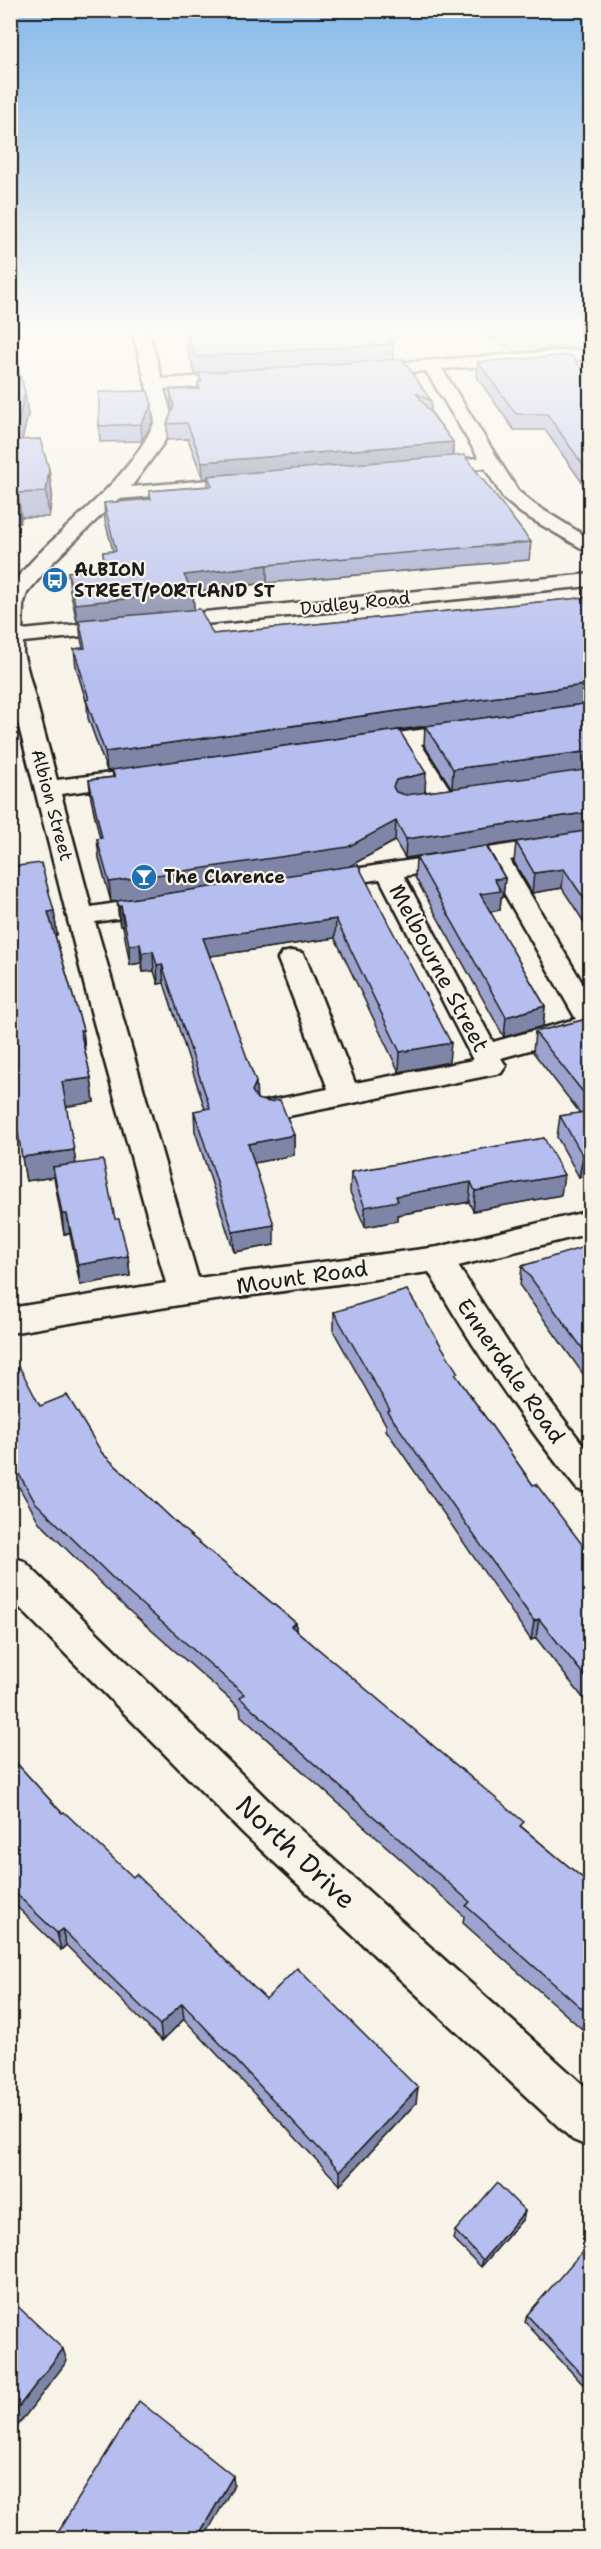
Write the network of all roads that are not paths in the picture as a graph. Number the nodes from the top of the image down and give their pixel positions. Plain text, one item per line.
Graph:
1 (151, 448) edge
2 (483, 448) edge
3 (492, 462) junction
4 (408, 469) edge
5 (278, 480) edge
6 (111, 494) junction
7 (591, 548) edge
8 (591, 580) edge
9 (16, 587) edge
10 (11, 624) edge
11 (487, 727) edge
12 (406, 739) junction
13 (342, 748) edge
14 (154, 774) edge
15 (48, 789) junction
16 (416, 803) edge
17 (591, 840) edge
18 (494, 855) junction
19 (388, 870) junction
20 (293, 884) edge
21 (187, 900) edge
22 (81, 916) junction
23 (292, 959) dead end
24 (591, 1019) edge
25 (591, 1024) edge
26 (487, 1060) junction
27 (345, 1095) junction
28 (268, 1110) edge
29 (591, 1222) edge
30 (438, 1259) junction
31 (185, 1292) junction
32 (10, 1322) edge
33 (591, 1479) edge
34 (10, 1572) edge
35 (590, 2122) edge

1 - 6 street, Albion Street
2 - 3 street
3 - 4 street
3 - 7 street
5 - 6 street
6 - 9 street, Albion Street
8 - 10 street, Dudley Road
9 - 10 street, Albion Street
10 - 15 street, Albion Street
11 - 12 street
12 - 13 street
12 - 16 street
14 - 15 street
15 - 22 street, Albion Street
17 - 18 street
18 - 19 street
18 - 24 street
19 - 20 street
19 - 26 street, Melbourne Street
21 - 22 street
22 - 31 street, Albion Street
23 - 27 street
25 - 26 street
26 - 27 street
27 - 28 street
29 - 30 street, Mount Road
30 - 31 street, Mount Road
30 - 33 street, Ennerdale Road
31 - 32 street, Mount Road
34 - 35 street, North Drive

